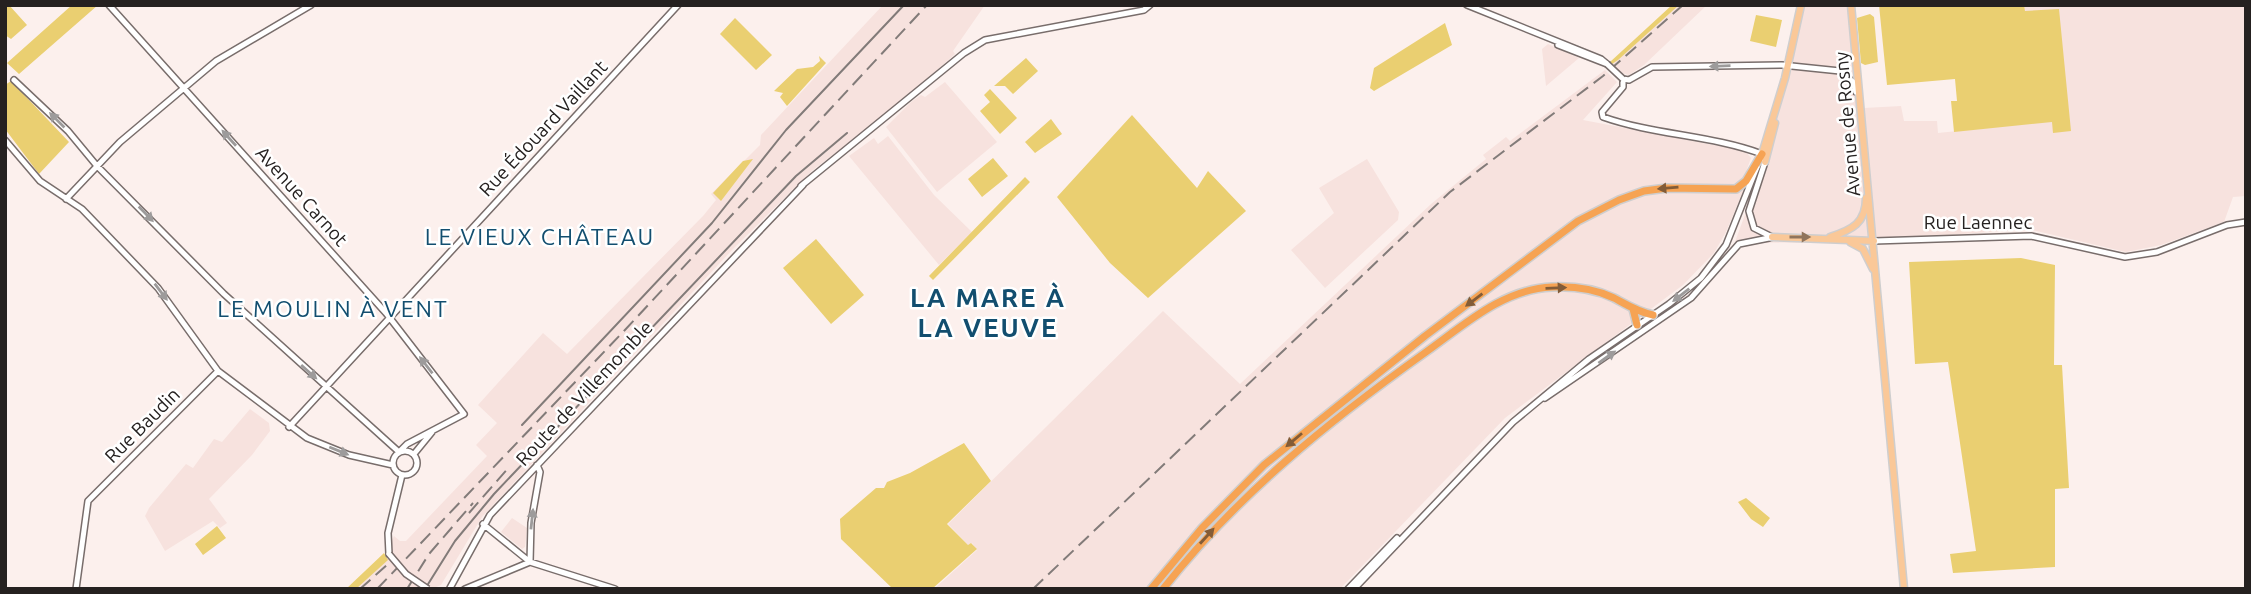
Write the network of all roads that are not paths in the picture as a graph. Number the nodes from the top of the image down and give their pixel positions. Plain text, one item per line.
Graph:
1 (109, 5) edge
2 (311, 5) edge
3 (678, 5) edge
4 (1150, 5) edge
5 (1467, 5) edge
6 (1801, 5) edge
7 (1851, 5) edge
8 (1788, 66) junction
9 (1806, 67) junction
10 (1785, 78) junction
11 (1623, 79) junction
12 (14, 80) dead end
13 (183, 88) junction
14 (1781, 90) junction
15 (1859, 106) junction
16 (5, 139) edge
17 (1762, 154) junction
18 (1765, 162) junction
19 (97, 166) junction
20 (1866, 173) junction
21 (66, 199) junction
22 (2246, 222) edge
23 (1772, 237) junction
24 (1828, 237) junction
25 (1874, 241) junction
26 (1868, 255) junction
27 (1876, 273) junction
28 (1633, 309) junction
29 (1673, 312) junction
30 (1653, 315) junction
31 (389, 317) junction
32 (1637, 325) junction
33 (218, 370) junction
34 (326, 386) junction
35 (1531, 407) junction
36 (289, 426) junction
37 (434, 430) junction
38 (399, 452) junction
39 (414, 454) junction
40 (393, 465) junction
41 (537, 465) junction
42 (402, 475) junction
43 (483, 524) junction
44 (1408, 530) junction
45 (1375, 561) junction
46 (530, 562) junction
47 (1355, 588) edge
48 (76, 589) edge
49 (428, 589) edge
50 (449, 589) edge
51 (465, 589) edge
52 (615, 589) edge
53 (1152, 589) edge
54 (1163, 589) edge
55 (1348, 589) edge
56 (1904, 589) edge

1 - 13 street, Avenue Carnot
2 - 13 street
3 - 31 street, Rue Édouard Vaillant
4 - 41 street, Route de Villemomble
5 - 11 street, bridge
6 - 8 main road
7 - 15 main road, Avenue de Rosny
8 - 9 street
8 - 10 main road
8 -> 11 street
9 - 10 street
9 - 15 street
10 - 14 main road
11 - 17 street
19 -> 12 street
13 - 19 street
31 -> 13 street, Avenue Carnot
14 - 17 main road
14 - 18 main road
15 - 20 main road, Avenue de Rosny
16 - 21 street
17 - 18 street
17 -> 30 street
17 -> 53 highway
18 - 23 street
19 - 21 street
19 -> 34 street
20 - 24 main road, Rue Laennec
20 - 25 main road, Avenue de Rosny
21 -> 33 street
22 - 25 street, Rue Laennec
23 -> 24 main road, Rue Laennec
23 - 29 street
24 - 25 main road, Rue Laennec
24 - 26 main road, Rue Laennec
25 - 26 main road
25 - 27 main road, Avenue de Rosny
26 - 27 main road
27 - 56 main road, Avenue de Rosny
28 - 30 highway
28 - 32 highway
54 -> 28 highway
29 - 30 street
35 -> 29 street
30 - 32 street
31 - 34 street, Rue Édouard Vaillant
37 -> 31 street, Avenue Carnot
32 - 35 street
33 - 36 street
33 - 48 street, Rue Baudin
34 - 36 street, Rue Édouard Vaillant
34 - 38 street
35 - 44 street
36 -> 40 street
37 - 38 street
37 - 39 street
38 - 39 street
38 - 40 street
39 - 42 street
40 - 42 street
41 - 43 street, Route de Villemomble
46 -> 41 street
42 - 49 street, bridge
43 - 46 street
43 - 50 street, Route de Villemomble
44 - 45 street
44 - 47 street
45 - 47 street
45 - 55 street
46 - 51 street
46 - 52 street

